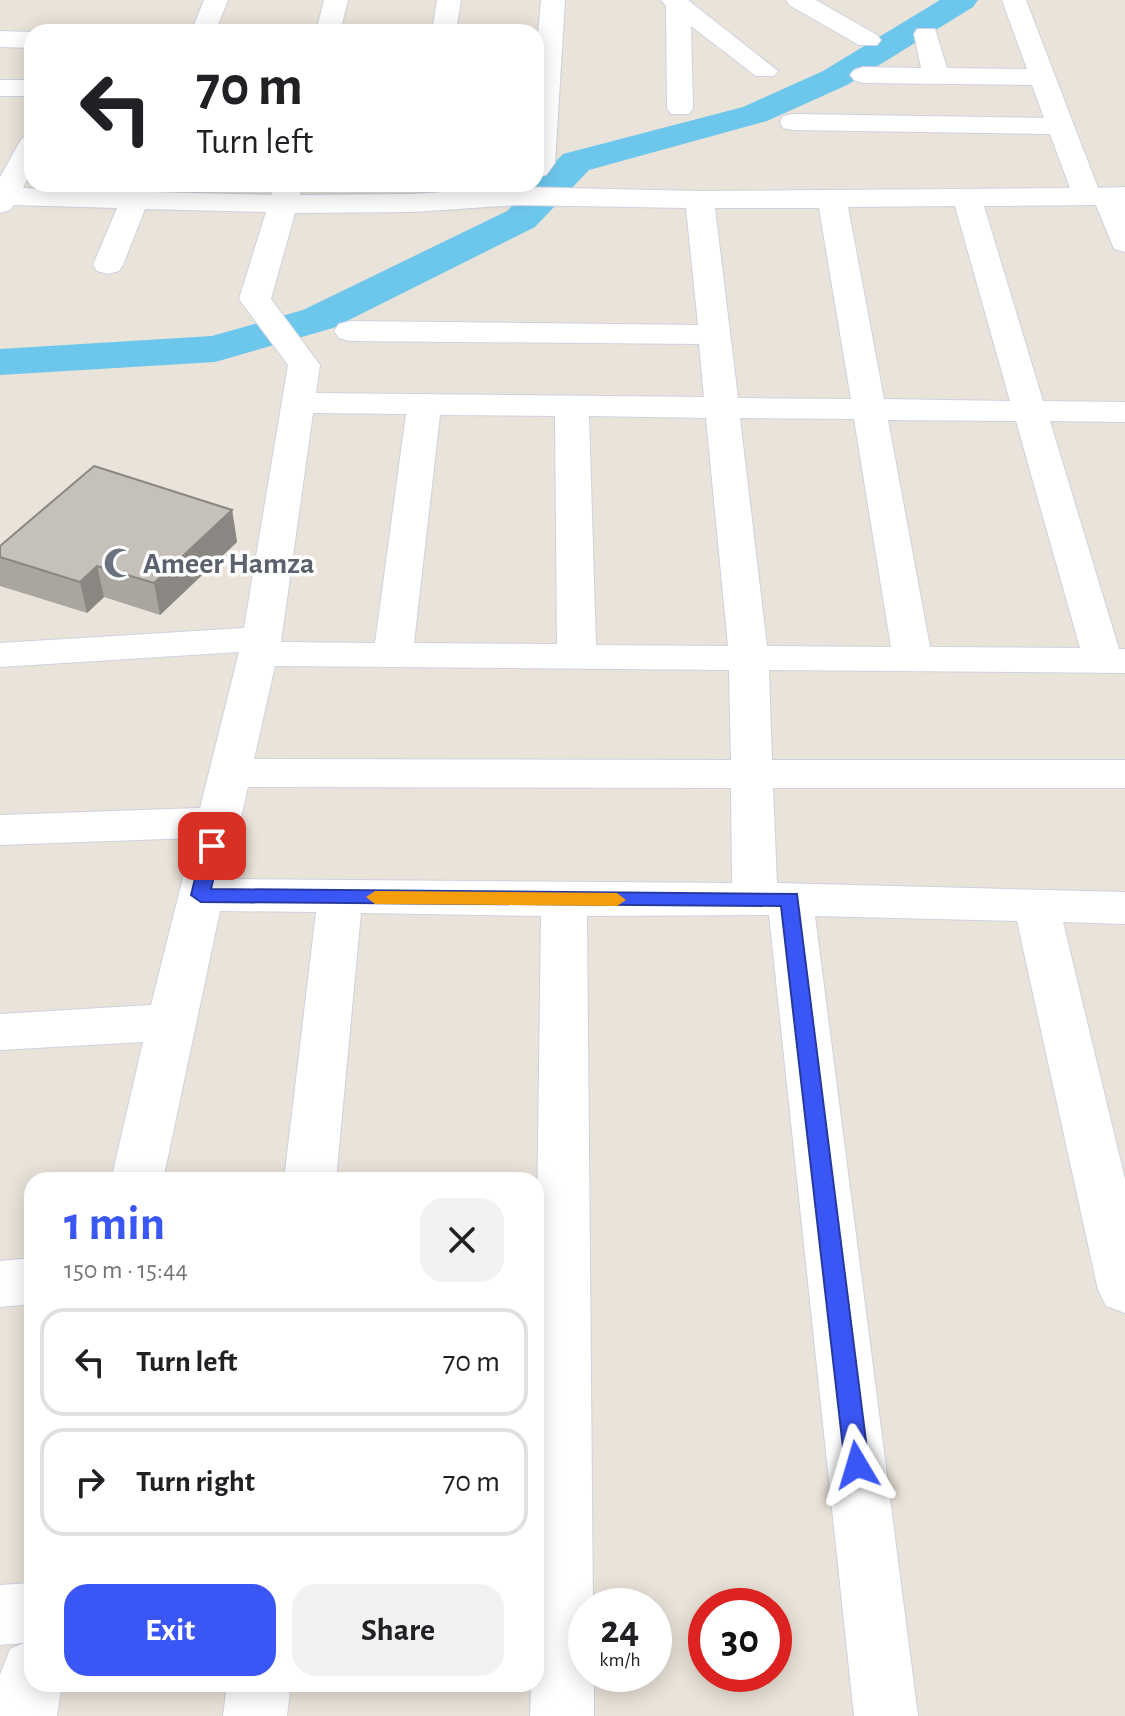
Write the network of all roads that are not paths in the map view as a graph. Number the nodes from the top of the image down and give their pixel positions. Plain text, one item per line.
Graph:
1 (216, 0) edge
2 (336, 0) edge
3 (449, 0) edge
4 (553, 0) edge
5 (798, 0) edge
6 (1014, 0) edge
7 (675, 2) edge
8 (206, 24) edge
9 (330, 24) edge
10 (445, 24) edge
11 (926, 34) dead end
12 (0, 39) edge
13 (24, 40) edge
14 (868, 40) dead end
15 (765, 71) dead end
16 (863, 75) dead end
17 (936, 76) junction
18 (1043, 77) junction
19 (0, 88) edge
20 (24, 88) edge
21 (680, 108) dead end
22 (544, 122) edge
23 (793, 122) dead end
24 (1061, 126) junction
25 (0, 138) edge
26 (24, 140) edge
27 (24, 156) edge
28 (138, 192) edge
29 (513, 192) edge
30 (414, 193) edge
31 (287, 194) edge
32 (1106, 196) edge
33 (967, 198) junction
34 (1, 199) edge
35 (832, 199) junction
36 (700, 200) junction
37 (1125, 243) edge
38 (108, 265) dead end
39 (350, 331) dead end
40 (715, 335) junction
41 (298, 403) junction
42 (424, 405) junction
43 (572, 406) junction
44 (722, 408) junction
45 (869, 410) junction
46 (1029, 411) junction
47 (1125, 412) edge
48 (261, 646) junction
49 (0, 655) edge
50 (393, 655) junction
51 (577, 656) junction
52 (749, 658) junction
53 (913, 659) junction
54 (1114, 661) edge
55 (230, 773) junction
56 (752, 773) junction
57 (1125, 774) edge
58 (218, 822) junction
59 (0, 830) edge
60 (201, 895) junction
61 (340, 897) junction
62 (772, 899) junction
63 (564, 900) junction
64 (1036, 906) junction
65 (1125, 908) edge
66 (171, 1022) junction
67 (0, 1032) edge
68 (139, 1172) edge
69 (311, 1172) edge
70 (24, 1282) edge
71 (0, 1284) edge
72 (1125, 1290) edge
73 (549, 1603) edge
74 (24, 1614) edge
75 (0, 1615) edge
76 (29, 1692) edge
77 (258, 1692) edge
78 (25, 1716) edge
79 (255, 1716) edge
80 (562, 1716) edge
81 (886, 1716) edge

1 - 8 street
2 - 9 street
3 - 10 street
4 - 22 street
5 - 14 street
6 - 18 street
7 - 15 street
7 - 21 street
11 - 17 street
12 - 13 street
16 - 17 street
17 - 18 street
18 - 24 street
19 - 20 street
23 - 24 street
24 - 32 street
25 - 26 street
27 - 34 street
28 - 31 street
28 - 34 street
28 - 38 street
29 - 30 street
29 - 36 street
30 - 31 street
31 - 41 street
32 - 33 street
32 - 37 street
33 - 35 street
33 - 46 street
35 - 36 street
35 - 45 street
36 - 40 street
39 - 40 street
40 - 44 street
41 - 42 street
41 - 48 street
42 - 43 street
42 - 50 street
43 - 44 street
43 - 51 street
44 - 45 street
44 - 52 street
45 - 46 street
45 - 53 street
46 - 47 street
46 - 54 street
48 - 49 street
48 - 50 street
48 - 55 street
50 - 51 street
51 - 52 street
52 - 53 street
52 - 56 street
53 - 54 street
55 - 56 street
55 - 58 street
56 - 57 street
56 - 62 street
58 - 59 street
58 - 60 street
60 - 61 street
60 - 66 street
61 - 63 street
61 - 69 street
62 - 63 street
62 - 64 street
62 - 81 street
63 - 73 street
64 - 65 street
64 - 72 street
66 - 67 street
66 - 68 street
70 - 71 street
73 - 80 street
74 - 75 street
76 - 78 street
77 - 79 street

